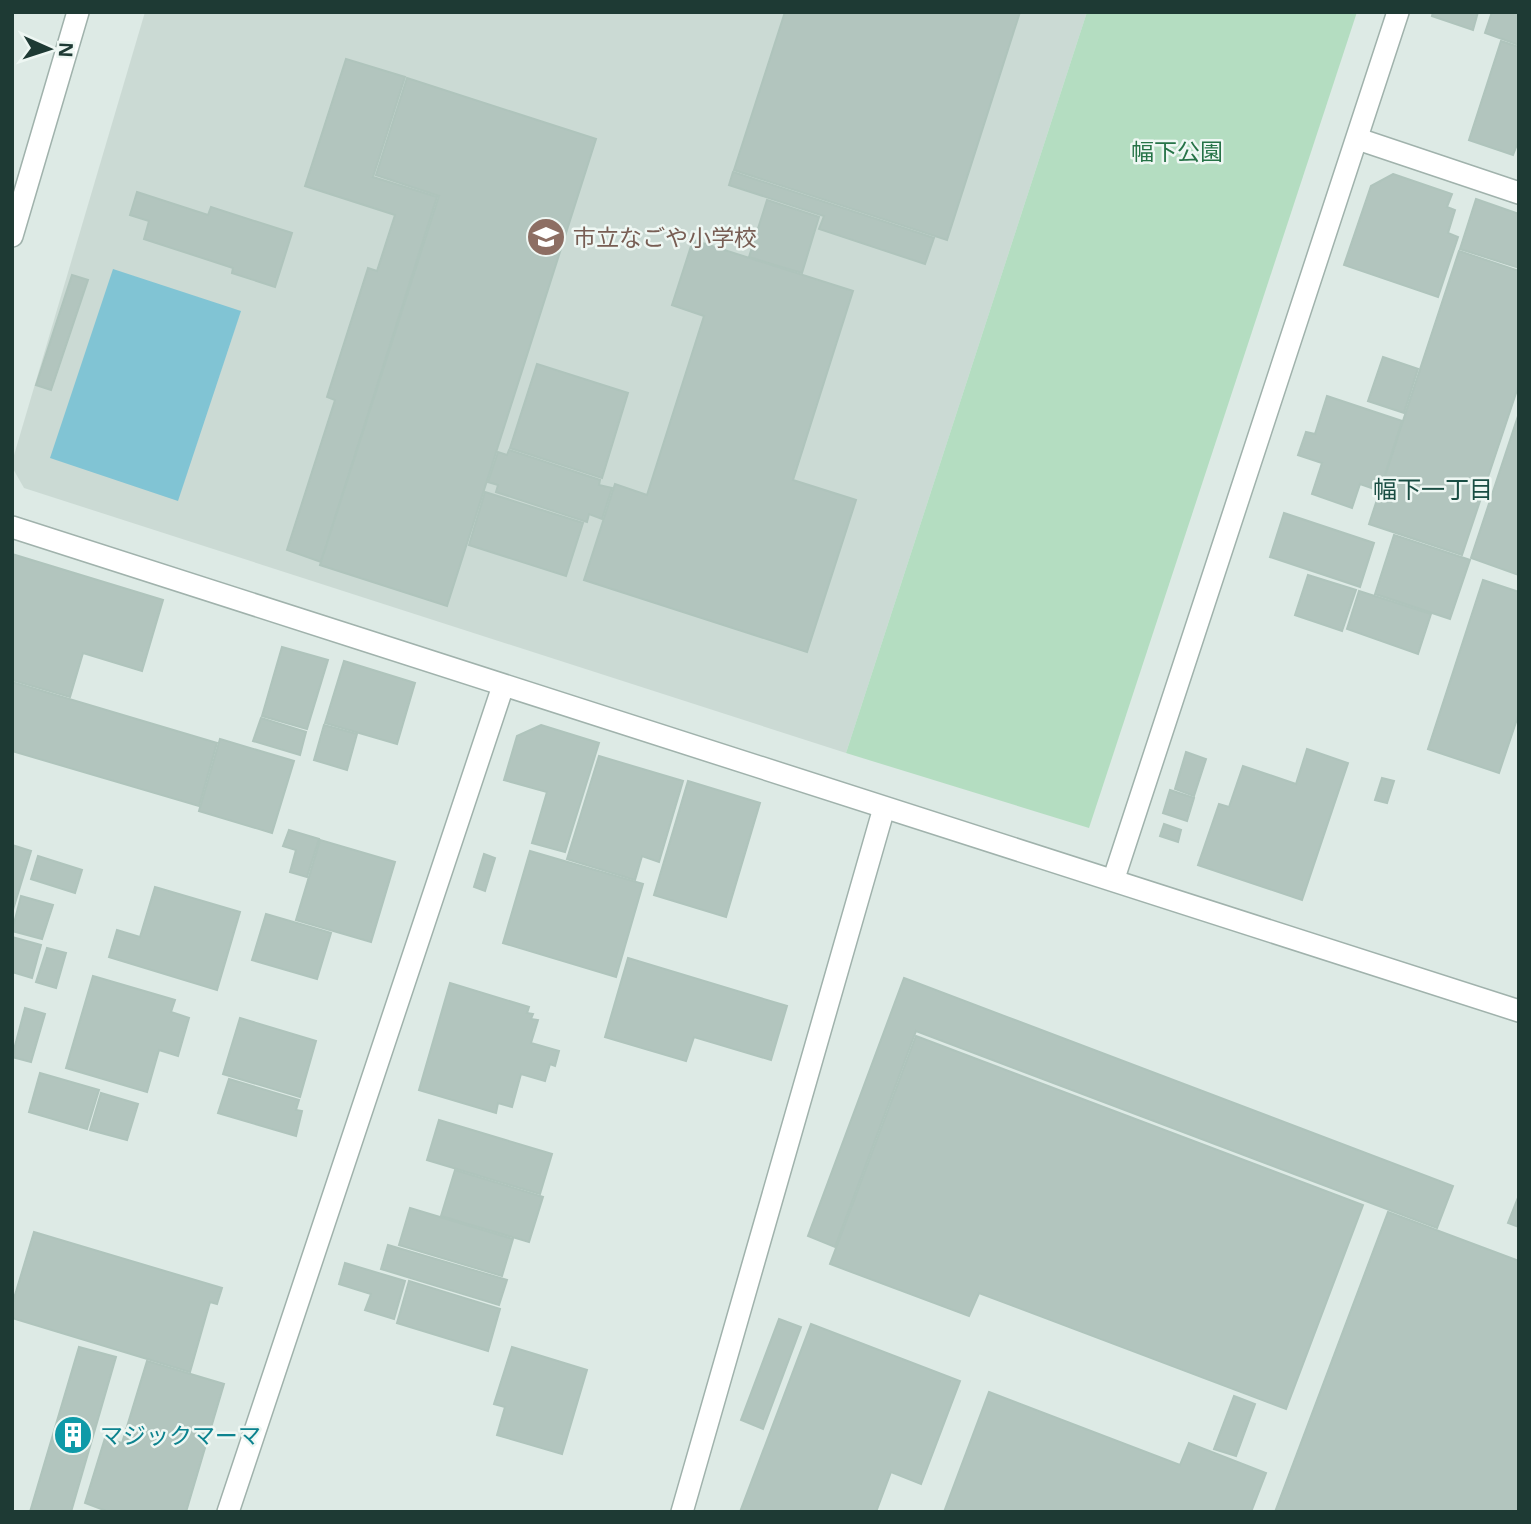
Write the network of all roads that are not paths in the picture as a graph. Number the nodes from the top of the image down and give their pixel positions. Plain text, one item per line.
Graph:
1 (78, 12) edge
2 (1398, 12) edge
3 (1358, 139) junction
4 (1519, 193) edge
5 (12, 236) edge
6 (12, 527) edge
7 (503, 686) junction
8 (884, 807) junction
9 (1114, 878) junction
10 (1519, 1011) edge
11 (228, 1512) edge
12 (682, 1512) edge

1 - 5 street
2 - 3 street
3 - 4 street
3 - 9 street
6 - 7 street
7 - 8 street
7 - 11 street
8 - 9 street
8 - 12 street
9 - 10 street

